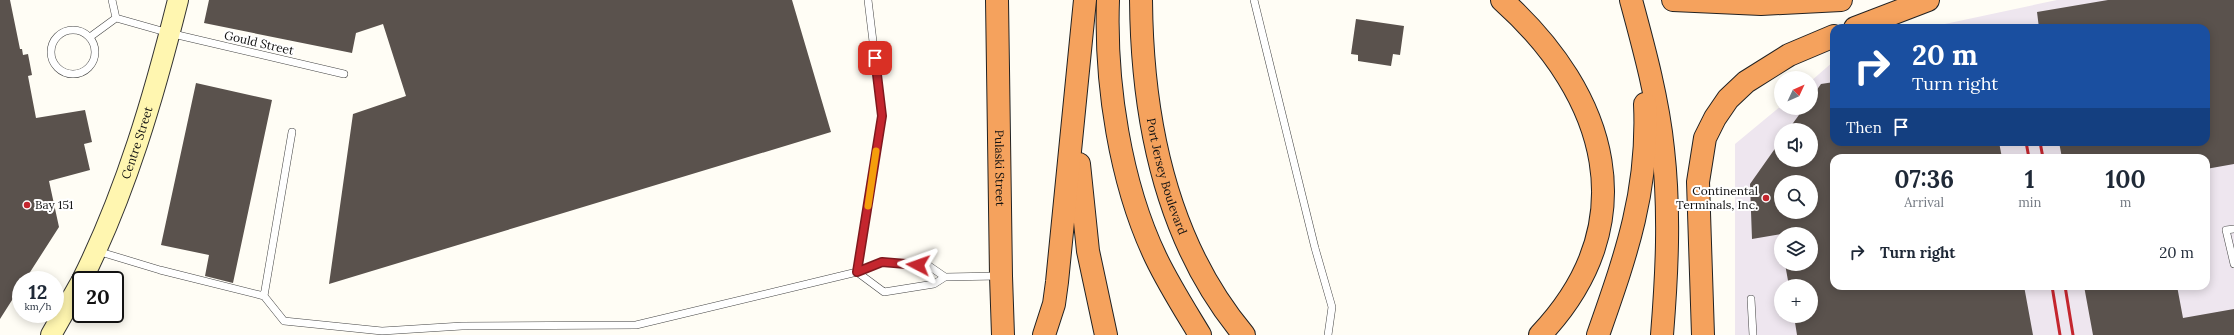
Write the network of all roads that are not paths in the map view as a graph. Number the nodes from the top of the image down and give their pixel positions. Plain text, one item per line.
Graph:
1 (112, 0) edge
2 (178, 0) edge
3 (868, 0) edge
4 (997, 0) edge
5 (1085, 0) edge
6 (1108, 0) edge
7 (1140, 0) edge
8 (1254, 0) edge
9 (1502, 0) edge
10 (1631, 0) edge
11 (1673, 0) edge
12 (1841, 0) edge
13 (1928, 0) edge
14 (116, 18) junction
15 (1865, 24) edge
16 (169, 33) junction
17 (90, 37) junction
18 (1830, 38) edge
19 (1642, 47) junction
20 (344, 74) dead end
21 (1075, 103) junction
22 (292, 132) dead end
23 (2234, 229) edge
24 (97, 251) junction
25 (2234, 264) edge
26 (87, 271) edge
27 (857, 272) junction
28 (1000, 276) junction
29 (945, 277) junction
30 (264, 296) junction
31 (72, 298) edge
32 (1751, 299) dead end
33 (1219, 300) junction
34 (1046, 331) edge
35 (50, 335) edge
36 (1003, 335) edge
37 (1106, 335) edge
38 (1200, 335) edge
39 (1244, 335) edge
40 (1259, 335) edge
41 (1328, 335) edge
42 (1540, 335) edge
43 (1598, 335) edge
44 (1662, 335) edge
45 (1703, 335) edge
46 (1752, 335) edge

1 - 14 lane
2 - 16 street, Centre Street
3 - 27 lane
4 - 28 highway, Pulaski Street
5 - 21 highway
6 - 38 highway
7 - 33 highway, Port Jersey Boulevard
8 - 41 lane
9 - 42 highway
10 - 19 highway
11 - 12 highway
13 - 15 highway
14 - 16 lane, Gould Street
14 - 17 lane
16 - 20 lane, Gould Street
16 - 24 street, Centre Street
17 - 17 lane
18 - 45 highway
19 - 43 highway
19 - 44 highway
21 - 34 highway
21 - 37 highway
22 - 30 lane
23 - 25 lane
24 - 26 street, Centre Street
24 - 30 lane
27 - 29 lane
27 - 29 lane
27 - 30 lane
28 - 29 lane
28 - 36 highway, Pulaski Street
31 - 35 street, Centre Street
32 - 46 lane
33 - 39 highway, Port Jersey Boulevard
33 - 40 highway

